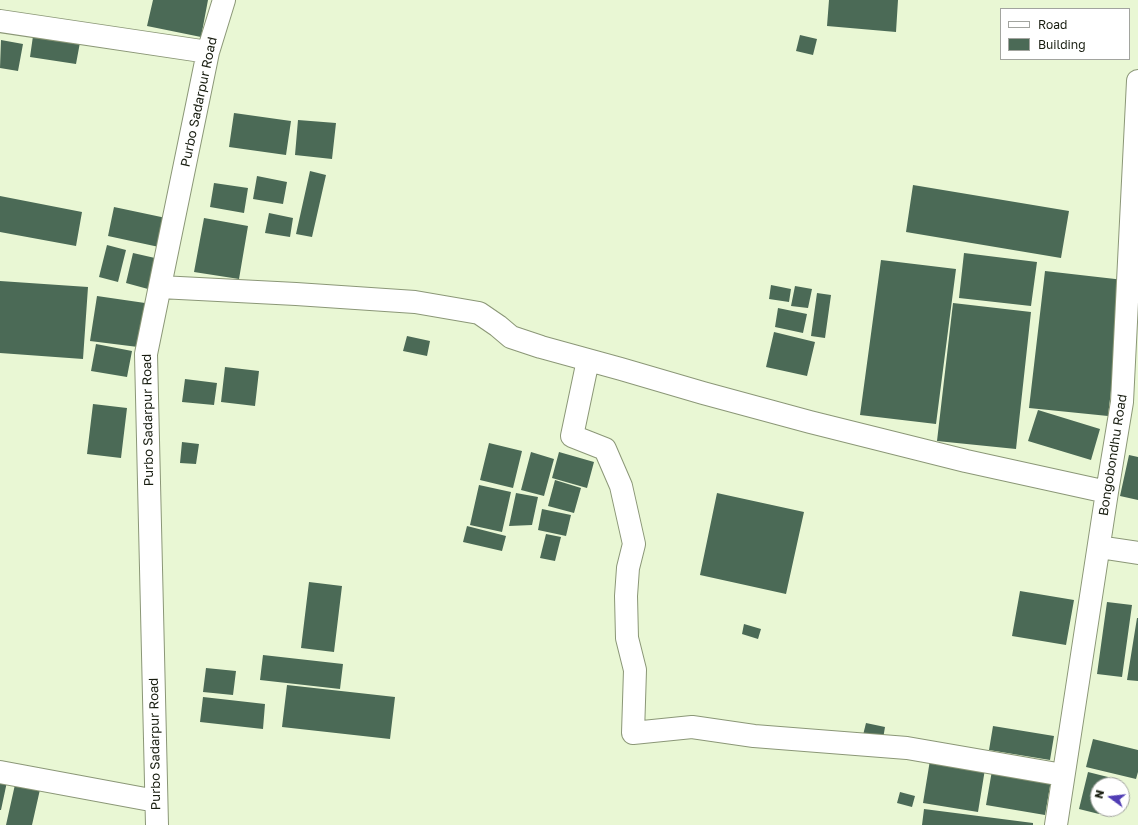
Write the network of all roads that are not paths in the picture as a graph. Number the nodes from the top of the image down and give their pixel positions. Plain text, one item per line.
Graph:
1 (224, 0) edge
2 (0, 21) edge
3 (208, 52) junction
4 (1138, 81) edge
5 (1137, 124) edge
6 (160, 287) junction
7 (588, 360) junction
8 (1130, 403) edge
9 (1107, 492) junction
10 (1099, 547) junction
11 (1138, 553) edge
12 (0, 772) edge
13 (1063, 775) junction
14 (156, 801) junction
15 (157, 825) edge
16 (1056, 825) edge

1 - 3 street, Purbo Sadarpur Road
2 - 3 street
3 - 6 street, Purbo Sadarpur Road
4 - 5 street, Bongobondhu Road
5 - 8 street, Bongobondhu Road
6 - 7 street
6 - 14 street, Purbo Sadarpur Road
7 - 9 street
7 - 13 street
8 - 9 street, Bongobondhu Road
9 - 10 street, Bongobondhu Road
10 - 11 street
10 - 13 street, Bongobondhu Road
12 - 14 street
13 - 16 street, Bongobondhu Road
14 - 15 street, Purbo Sadarpur Road

